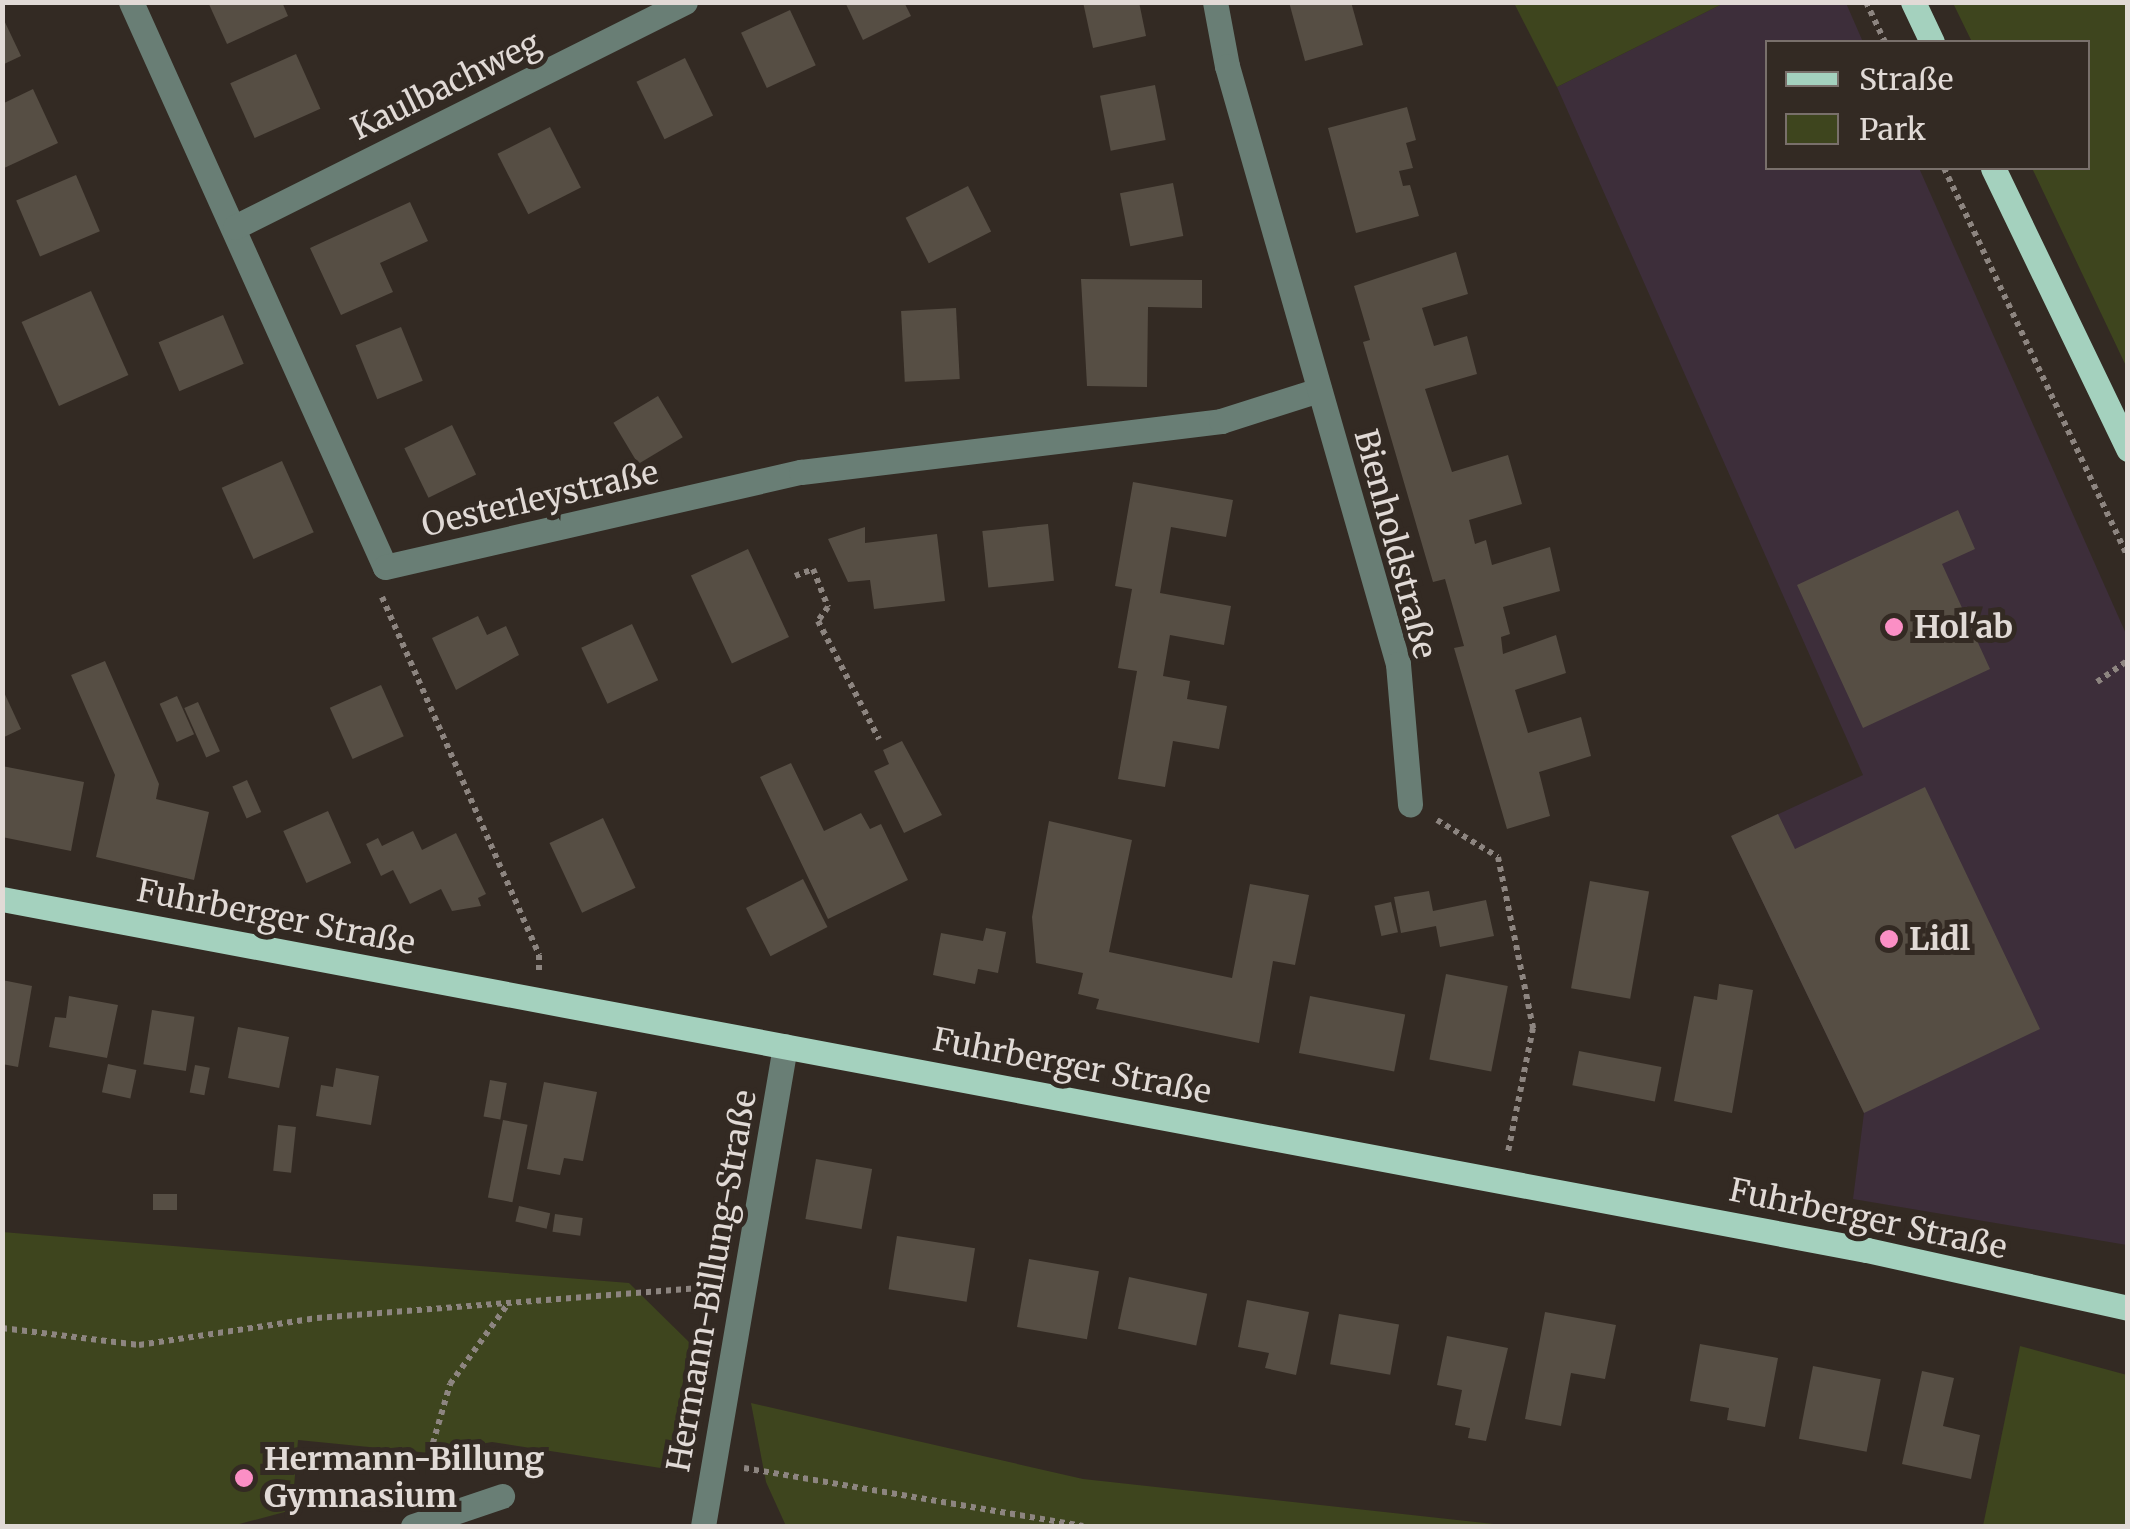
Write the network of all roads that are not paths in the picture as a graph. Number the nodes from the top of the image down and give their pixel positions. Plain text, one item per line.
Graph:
1 (131, 2) edge
2 (685, 2) edge
3 (1215, 2) edge
4 (1913, 2) edge
5 (1931, 40) edge
6 (1993, 170) edge
7 (235, 227) junction
8 (1319, 390) junction
9 (2128, 448) edge
10 (1410, 804) road end
11 (2, 899) edge
12 (784, 1046) junction
13 (2128, 1308) edge
14 (502, 1496) dead end
15 (412, 1526) edge
16 (703, 1526) edge

1 - 7 street, Oesterleystraße
2 - 7 street, Kaulbachweg
3 - 8 street, Bienholdstraße
4 - 5 main road
6 - 9 main road
7 - 8 street, Oesterleystraße
8 - 10 street, Bienholdstraße
11 - 12 main road, Fuhrberger Straße
12 - 13 main road, Fuhrberger Straße
12 - 16 street, Hermann-Billung-Straße
14 - 15 street

